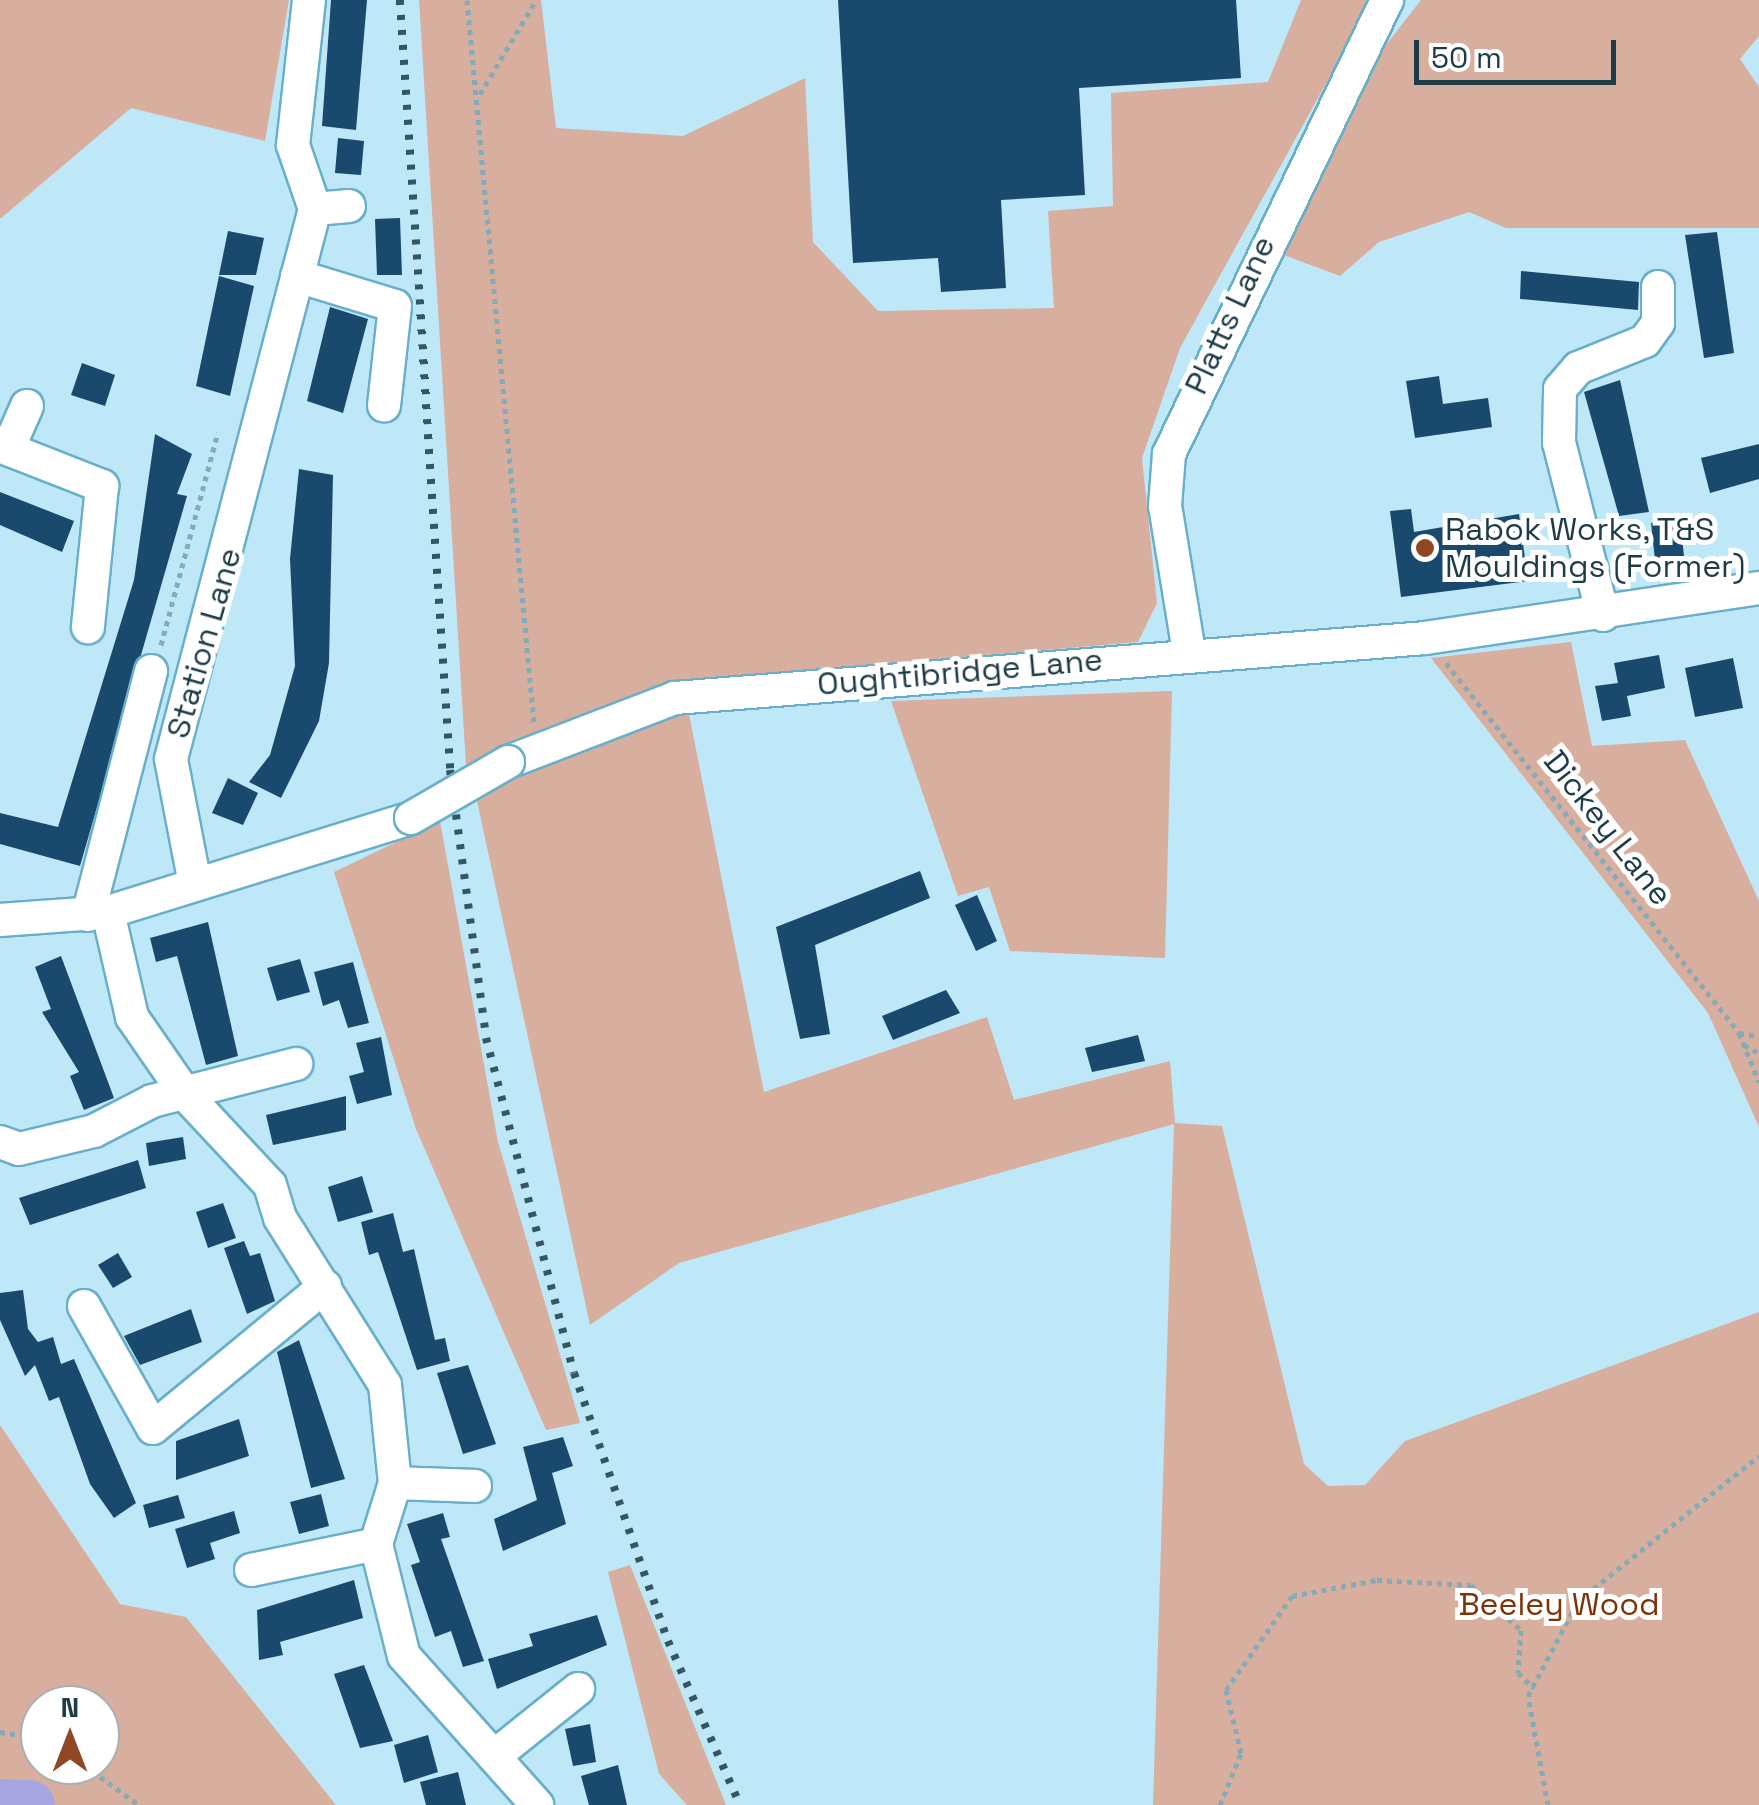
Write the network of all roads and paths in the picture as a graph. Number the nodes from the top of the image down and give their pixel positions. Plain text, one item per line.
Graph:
1 (309, 0) edge
2 (466, 0) edge
3 (536, 0) edge
4 (1387, 0) edge
5 (478, 96) junction
6 (349, 206) dead end
7 (315, 209) junction
8 (297, 276) junction
9 (1658, 287) dead end
10 (384, 405) dead end
11 (27, 406) dead end
12 (218, 432) dead end
13 (4, 448) edge
14 (1759, 588) edge
15 (1602, 615) junction
16 (88, 627) dead end
17 (1425, 638) junction
18 (1189, 652) junction
19 (151, 670) joint
20 (522, 754) junction
21 (195, 884) junction
22 (98, 913) junction
23 (0, 920) edge
24 (1738, 1033) junction
25 (1759, 1036) edge
26 (1743, 1044) junction
27 (1759, 1053) edge
28 (296, 1064) dead end
29 (1759, 1082) edge
30 (186, 1095) junction
31 (0, 1142) edge
32 (325, 1286) junction
33 (84, 1306) dead end
34 (1759, 1456) edge
35 (395, 1483) junction
36 (474, 1486) dead end
37 (376, 1544) junction
38 (251, 1570) dead end
39 (578, 1688) dead end
40 (1534, 1688) junction
41 (497, 1754) junction
42 (112, 1785) edge
43 (139, 1805) edge
44 (537, 1805) edge
45 (1220, 1805) edge
46 (1548, 1805) edge

1 - 7 street
2 - 5 path
3 - 5 path
4 - 18 street, Platts Lane
5 - 20 path
6 - 7 street
7 - 8 street, Station Lane
8 - 10 street
8 - 21 street, Station Lane
9 - 15 street
11 - 13 street
12 - 19 path
13 - 16 street
14 - 15 street, Oughtibridge Lane
15 - 17 street, Oughtibridge Lane
17 - 18 street, Oughtibridge Lane
17 - 24 path, Dickey Lane
18 - 20 street, Oughtibridge Lane
19 - 22 street
20 - 21 street, Oughtibridge Lane, bridge
21 - 22 street
22 - 23 street
22 - 30 street
24 - 25 path
24 - 26 path, Dickey Lane
26 - 27 path
26 - 29 path, Dickey Lane
28 - 30 street
30 - 31 street
30 - 32 street
32 - 33 street
32 - 35 street
34 - 40 path
35 - 36 street
35 - 37 street
37 - 38 street
37 - 41 street
39 - 41 street
40 - 45 path
40 - 46 path
41 - 44 street
42 - 43 path

